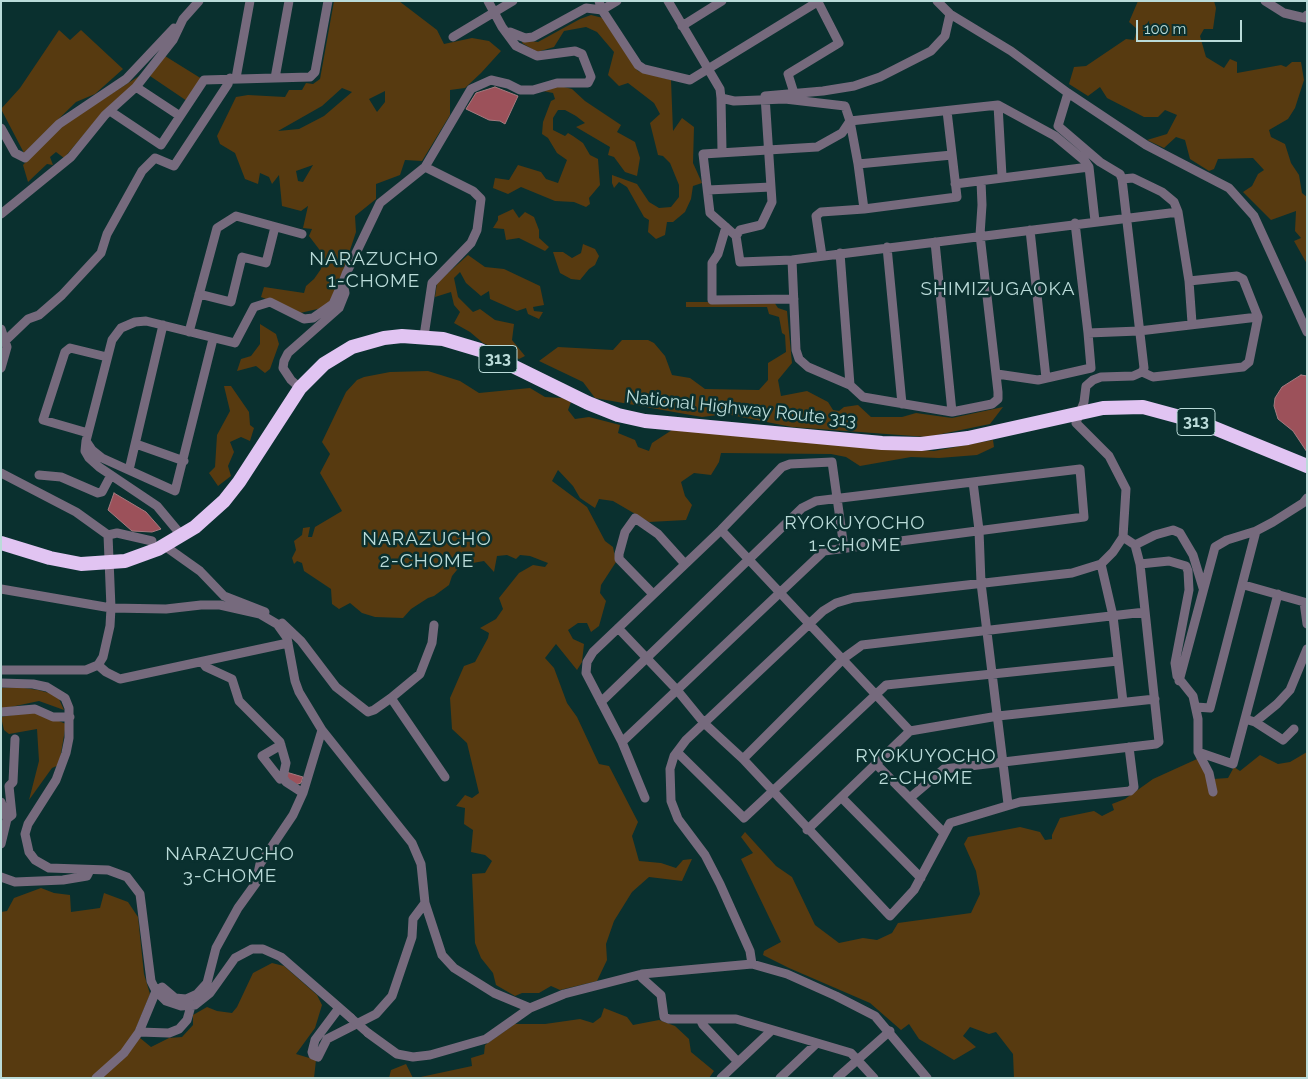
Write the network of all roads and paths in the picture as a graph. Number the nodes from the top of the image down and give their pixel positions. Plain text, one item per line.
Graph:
1 (199, 1) edge
2 (250, 1) edge
3 (289, 1) edge
4 (328, 1) edge
5 (488, 1) edge
6 (513, 1) edge
7 (617, 1) edge
8 (668, 1) edge
9 (722, 1) edge
10 (937, 1) edge
11 (1266, 1) edge
12 (818, 2) edge
13 (601, 6) edge
14 (494, 12) junction
15 (950, 14) junction
16 (1307, 15) edge
17 (682, 26) junction
18 (178, 29) junction
19 (507, 33) junction
20 (453, 37) dead end
21 (708, 71) junction
22 (233, 78) junction
23 (275, 78) junction
24 (136, 87) junction
25 (794, 93) junction
26 (1068, 93) junction
27 (722, 98) junction
28 (765, 100) junction
29 (998, 106) junction
30 (110, 111) junction
31 (946, 111) junction
32 (180, 116) junction
33 (850, 121) junction
34 (1, 128) edge
35 (162, 145) junction
36 (768, 150) junction
37 (722, 151) junction
38 (952, 155) junction
39 (155, 158) junction
40 (858, 164) junction
41 (425, 167) junction
42 (1089, 167) junction
43 (1002, 176) junction
44 (1122, 179) junction
45 (981, 181) junction
46 (955, 184) junction
47 (771, 187) junction
48 (708, 190) junction
49 (864, 209) junction
50 (1178, 212) junction
51 (1, 214) edge
52 (1126, 219) junction
53 (1095, 221) junction
54 (1075, 223) junction
55 (275, 227) junction
56 (726, 227) junction
57 (1030, 230) junction
58 (302, 234) dead end
59 (980, 235) junction
60 (736, 236) junction
61 (935, 242) junction
62 (887, 247) junction
63 (840, 254) junction
64 (822, 256) junction
65 (792, 260) junction
66 (1189, 281) junction
67 (344, 286) junction
68 (199, 294) junction
69 (794, 299) junction
70 (1258, 317) junction
71 (1192, 323) junction
72 (163, 325) junction
73 (1, 329) edge
74 (1139, 331) junction
75 (189, 332) junction
76 (1307, 332) edge
77 (1088, 333) junction
78 (424, 336) junction
79 (213, 339) junction
80 (5, 341) junction
81 (107, 357) junction
82 (1, 368) edge
83 (1142, 372) junction
84 (996, 374) junction
85 (1046, 378) junction
86 (850, 385) junction
87 (300, 388) junction
88 (902, 404) junction
89 (952, 412) junction
90 (1079, 412) junction
91 (87, 437) junction
92 (136, 444) junction
93 (184, 461) junction
94 (1307, 466) edge
95 (129, 470) junction
96 (1, 473) edge
97 (39, 475) dead end
98 (111, 475) junction
99 (973, 482) junction
100 (837, 498) junction
101 (1307, 498) edge
102 (721, 530) junction
103 (979, 530) junction
104 (1256, 531) junction
105 (108, 535) junction
106 (182, 536) junction
107 (1123, 536) junction
108 (152, 541) dead end
109 (1, 543) edge
110 (1135, 546) junction
111 (844, 548) junction
112 (169, 549) dead end
113 (749, 559) junction
114 (110, 563) junction
115 (685, 564) junction
116 (1101, 564) junction
117 (1140, 564) junction
118 (981, 584) junction
119 (1244, 585) junction
120 (1, 588) edge
121 (1204, 589) junction
122 (780, 592) junction
123 (653, 594) junction
124 (1278, 594) junction
125 (111, 608) junction
126 (1145, 612) junction
127 (1112, 616) junction
128 (809, 624) junction
129 (1307, 624) edge
130 (434, 625) dead end
131 (618, 628) junction
132 (988, 629) junction
133 (288, 644) junction
134 (1307, 649) edge
135 (647, 658) junction
136 (844, 658) junction
137 (1118, 661) junction
138 (203, 663) junction
139 (98, 665) junction
140 (1, 670) edge
141 (993, 673) junction
142 (1179, 681) junction
143 (1, 684) edge
144 (677, 690) junction
145 (876, 692) junction
146 (391, 698) junction
147 (1155, 699) junction
148 (602, 702) junction
149 (1123, 702) junction
150 (1196, 707) junction
151 (1, 712) edge
152 (998, 716) junction
153 (70, 717) junction
154 (1245, 719) junction
155 (1255, 722) junction
156 (704, 723) junction
157 (1294, 729) dead end
158 (322, 730) junction
159 (910, 731) junction
160 (15, 739) dead end
161 (622, 742) junction
162 (281, 745) junction
163 (1129, 747) junction
164 (677, 752) junction
165 (1198, 752) junction
166 (743, 759) junction
167 (1003, 761) junction
168 (877, 765) junction
169 (283, 777) junction
170 (444, 777) dead end
171 (773, 790) junction
172 (1213, 792) dead end
173 (302, 793) junction
174 (911, 797) junction
175 (645, 798) dead end
176 (842, 798) junction
177 (1, 802) edge
178 (1008, 804) junction
179 (7, 819) junction
180 (807, 830) junction
181 (944, 833) junction
182 (1, 844) edge
183 (90, 870) junction
184 (1, 877) edge
185 (922, 878) junction
186 (425, 903) junction
187 (752, 964) junction
188 (642, 974) junction
189 (156, 991) junction
190 (191, 1006) junction
191 (339, 1008) junction
192 (530, 1008) junction
193 (700, 1019) junction
194 (772, 1030) junction
195 (139, 1032) junction
196 (890, 1032) junction
197 (817, 1044) junction
198 (857, 1059) junction
199 (738, 1062) junction
200 (96, 1078) edge
201 (721, 1078) edge
202 (780, 1078) edge
203 (837, 1078) edge
204 (874, 1078) edge
205 (927, 1078) edge

1 - 18 street
2 - 22 street
3 - 23 street
4 - 23 street
5 - 14 street
6 - 14 street
7 - 13 street
8 - 17 street
9 - 17 street
10 - 15 street
11 - 16 street
12 - 21 street
12 - 25 street
13 - 19 street
13 - 21 street
14 - 19 street
14 - 20 street
15 - 25 street
15 - 26 street
17 - 21 street
18 - 24 street
18 - 34 street
19 - 41 street
21 - 27 street
22 - 23 street
22 - 32 street
22 - 39 street
24 - 30 street
24 - 32 street
25 - 28 street
26 - 44 street
26 - 76 street
27 - 28 street
27 - 37 street
28 - 33 street
28 - 36 street
29 - 31 street
29 - 42 street
29 - 43 street
30 - 35 street
30 - 51 street
31 - 33 street
31 - 38 street
32 - 35 street
33 - 36 street
33 - 40 street
35 - 39 street
36 - 37 street
36 - 47 street
37 - 48 street
38 - 40 street
38 - 46 street
39 - 80 street
40 - 49 street
41 - 67 street
41 - 78 street
42 - 43 street
42 - 53 street
43 - 45 street
44 - 50 street
44 - 52 street
45 - 46 street
45 - 59 street
46 - 49 street
47 - 48 street
47 - 60 street
48 - 56 street
49 - 64 street
50 - 52 street
50 - 66 street
52 - 53 street
52 - 74 street
53 - 54 street
54 - 57 street
54 - 77 street
55 - 58 street
55 - 68 street
55 - 68 street
56 - 60 street
56 - 69 street
57 - 59 street
57 - 85 street
59 - 61 street
59 - 84 street
60 - 65 street
61 - 62 street
61 - 89 street
62 - 63 street
62 - 88 street
63 - 64 street
63 - 86 street
64 - 65 street
65 - 69 street
66 - 70 street
66 - 71 street
67 - 79 street
67 - 87 street
68 - 75 street
69 - 86 street
70 - 71 street
70 - 83 street
71 - 74 street
72 - 75 street
72 - 81 street
72 - 92 street
73 - 80 street
74 - 77 street
74 - 83 street
75 - 79 street
77 - 85 street
78 - 87 highway, National Highway Route 313 / 313
78 - 90 highway, National Highway Route 313 / 313
79 - 93 street
80 - 82 street
81 - 91 street
81 - 91 street
83 - 90 street
84 - 85 street
84 - 89 street
86 - 88 street
87 - 106 highway, National Highway Route 313 / 313
88 - 89 street
90 - 94 highway, National Highway Route 313 / 313
90 - 107 street
91 - 95 street
91 - 98 street
92 - 93 street
92 - 95 street
93 - 95 street
96 - 105 street
97 - 98 street
98 - 106 street
99 - 100 street
99 - 103 street
99 - 103 street
100 - 102 street
100 - 111 street
100 - 113 street
101 - 104 street
102 - 113 street
102 - 115 street
103 - 111 street
103 - 118 street
104 - 119 street
104 - 121 street
105 - 108 street
105 - 114 street
106 - 114 highway, National Highway Route 313 / 313
107 - 110 street
107 - 116 street
109 - 114 highway, National Highway Route 313 / 313
110 - 117 street
110 - 121 street
111 - 122 street
112 - 146 street
113 - 122 street
113 - 135 street
114 - 125 street
115 - 123 street
115 - 123 street
116 - 118 street
116 - 127 street
117 - 126 street
117 - 142 street
118 - 128 street
118 - 132 street
119 - 124 street
119 - 150 street
120 - 125 street
121 - 142 street
122 - 128 street
122 - 144 street
123 - 131 street
124 - 129 street
124 - 154 street
125 - 133 street
125 - 139 street
126 - 127 street
126 - 147 street
127 - 132 street
127 - 137 street
128 - 136 street
128 - 156 street
130 - 146 street
131 - 135 street
131 - 148 street
132 - 136 street
132 - 141 street
133 - 138 street
133 - 158 street
134 - 155 street
135 - 144 street
135 - 148 street
136 - 145 street
136 - 166 street
137 - 141 street
137 - 149 street
138 - 139 street
138 - 162 street
139 - 140 street
141 - 145 street
141 - 152 street
142 - 150 street
143 - 153 street
144 - 156 street
144 - 161 street
145 - 159 street
145 - 171 street
146 - 170 street
147 - 149 street
147 - 163 street
148 - 161 street
149 - 152 street
150 - 165 street
151 - 153 street
152 - 159 street
152 - 167 street
153 - 183 street
154 - 155 street
154 - 165 street
155 - 157 street
156 - 164 street
156 - 166 street
158 - 173 street
158 - 186 street
159 - 168 street
160 - 179 street
161 - 175 street
162 - 169 street
162 - 169 street
163 - 167 street
163 - 178 street
164 - 171 street
164 - 187 street
165 - 172 street
166 - 171 street
167 - 174 street
167 - 178 street
168 - 174 street
168 - 176 street
169 - 173 street
171 - 180 street
173 - 189 street
174 - 181 street
176 - 180 street
176 - 185 street
177 - 179 street
178 - 181 street
179 - 182 street
180 - 185 street
181 - 185 street
183 - 184 street
183 - 189 street
186 - 191 street
186 - 192 street
187 - 188 street
187 - 196 street
188 - 192 street
188 - 193 street
189 - 190 street
189 - 195 street
190 - 191 street
190 - 195 street
191 - 192 street, bridge
193 - 194 street
193 - 199 street
194 - 197 street
194 - 199 street
195 - 200 street
196 - 198 street
196 - 205 street
197 - 198 street
197 - 202 street
198 - 203 street
198 - 204 street
199 - 201 street

